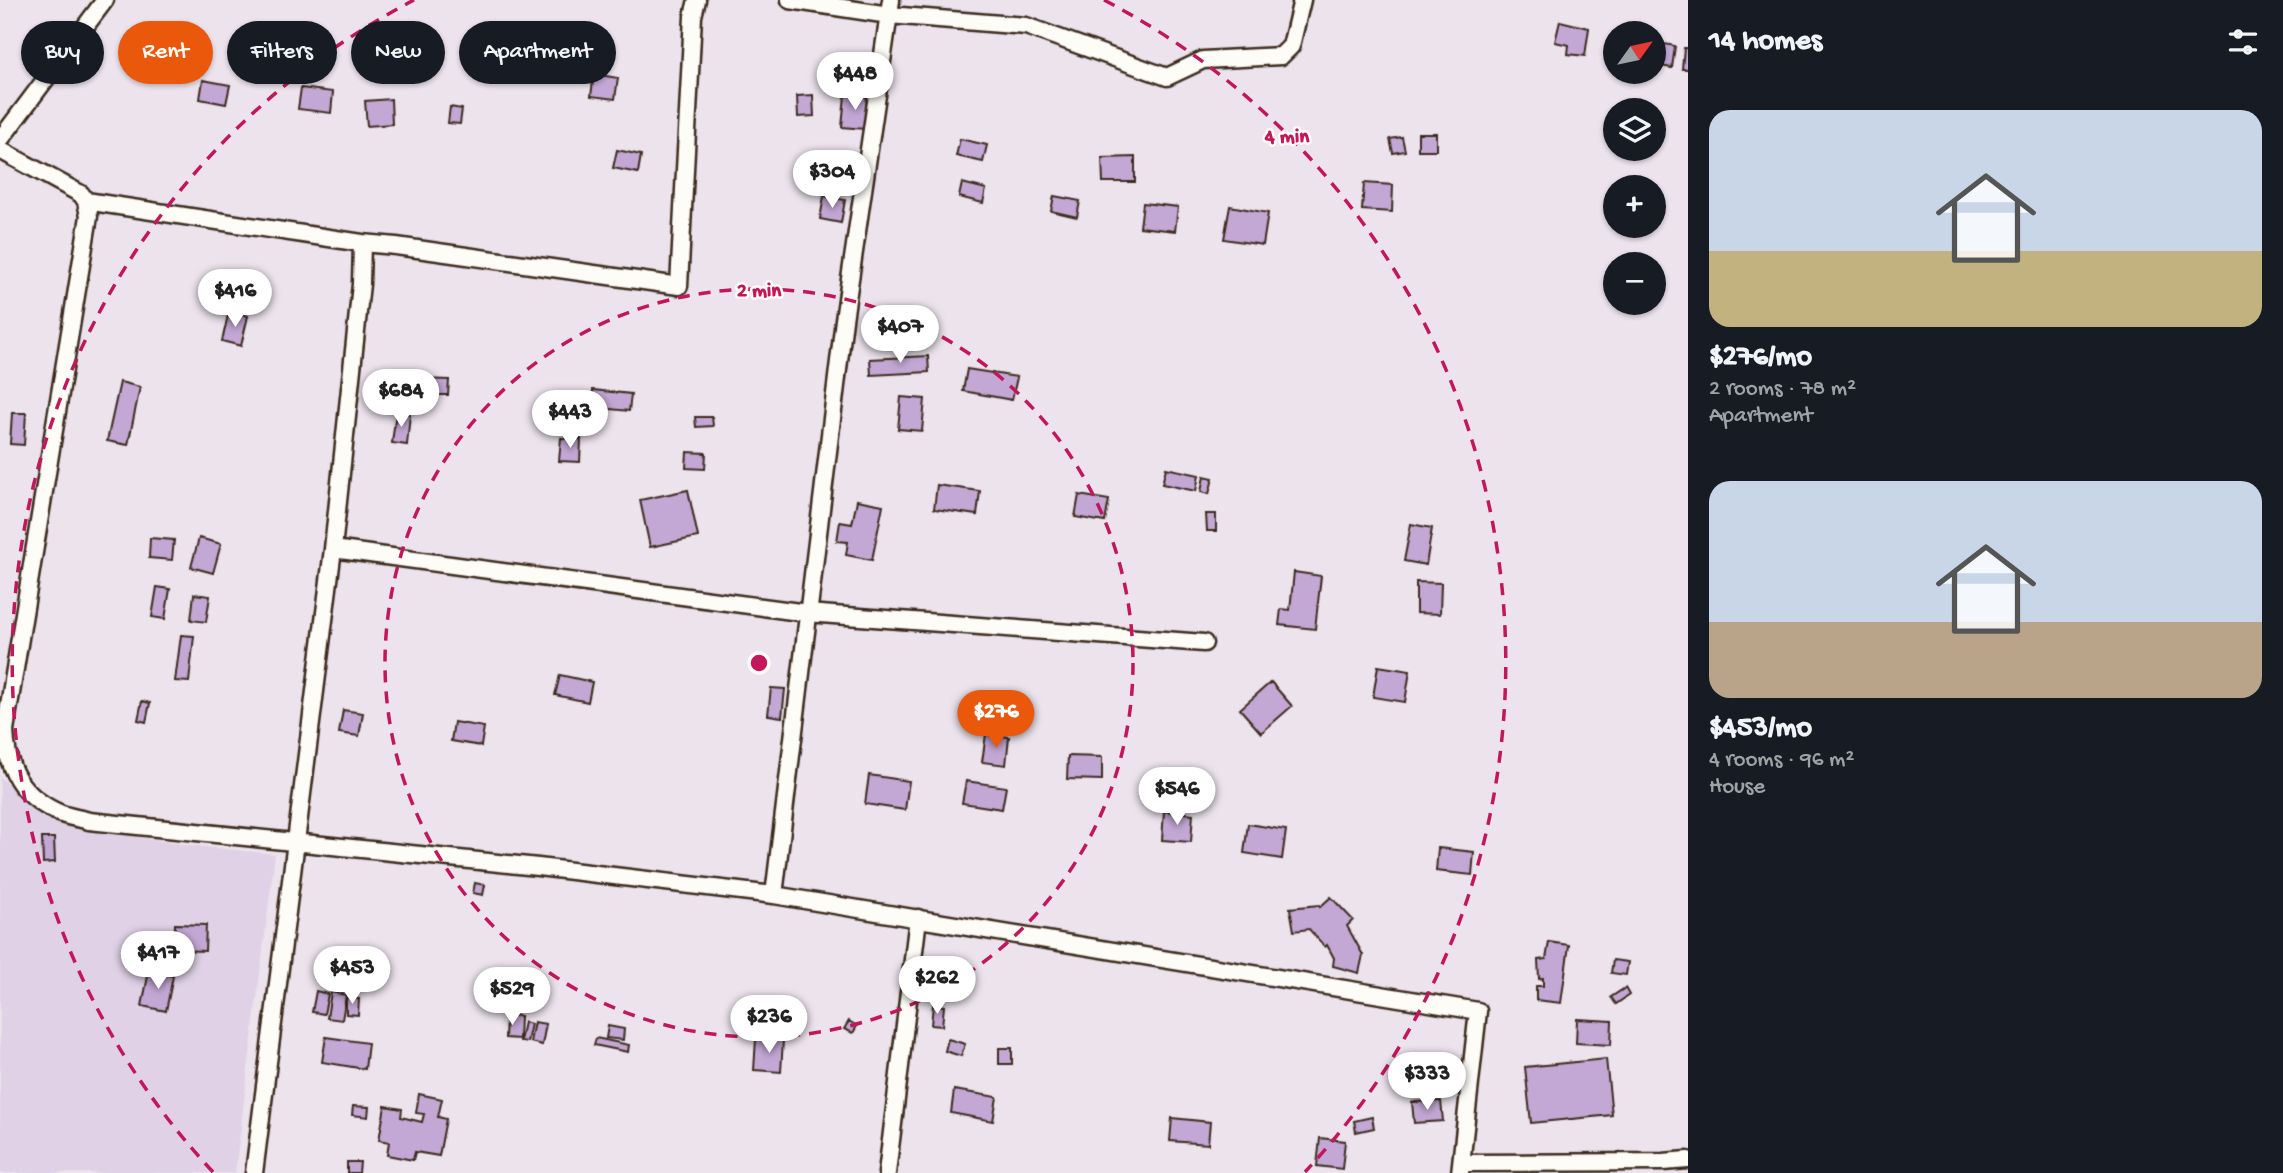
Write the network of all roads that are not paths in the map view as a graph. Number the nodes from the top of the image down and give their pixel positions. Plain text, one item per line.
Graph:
1 (105, 0) edge
2 (697, 0) edge
3 (790, 0) edge
4 (1302, 0) edge
5 (890, 8) edge
6 (0, 140) edge
7 (0, 150) edge
8 (86, 201) junction
9 (362, 243) junction
10 (333, 549) junction
11 (807, 614) junction
12 (1204, 643) dead end
13 (295, 843) junction
14 (774, 895) junction
15 (918, 918) junction
16 (1688, 1160) edge
17 (1461, 1168) edge
18 (254, 1173) edge
19 (887, 1173) edge

1 - 6 street
2 - 9 street
3 - 5 street
4 - 5 street
5 - 11 street
7 - 8 street
8 - 9 street
8 - 13 street
9 - 10 street
10 - 11 street
10 - 13 street
11 - 12 street
11 - 14 street
13 - 14 street
13 - 18 street
14 - 15 street
15 - 17 street
15 - 19 street
16 - 17 street

